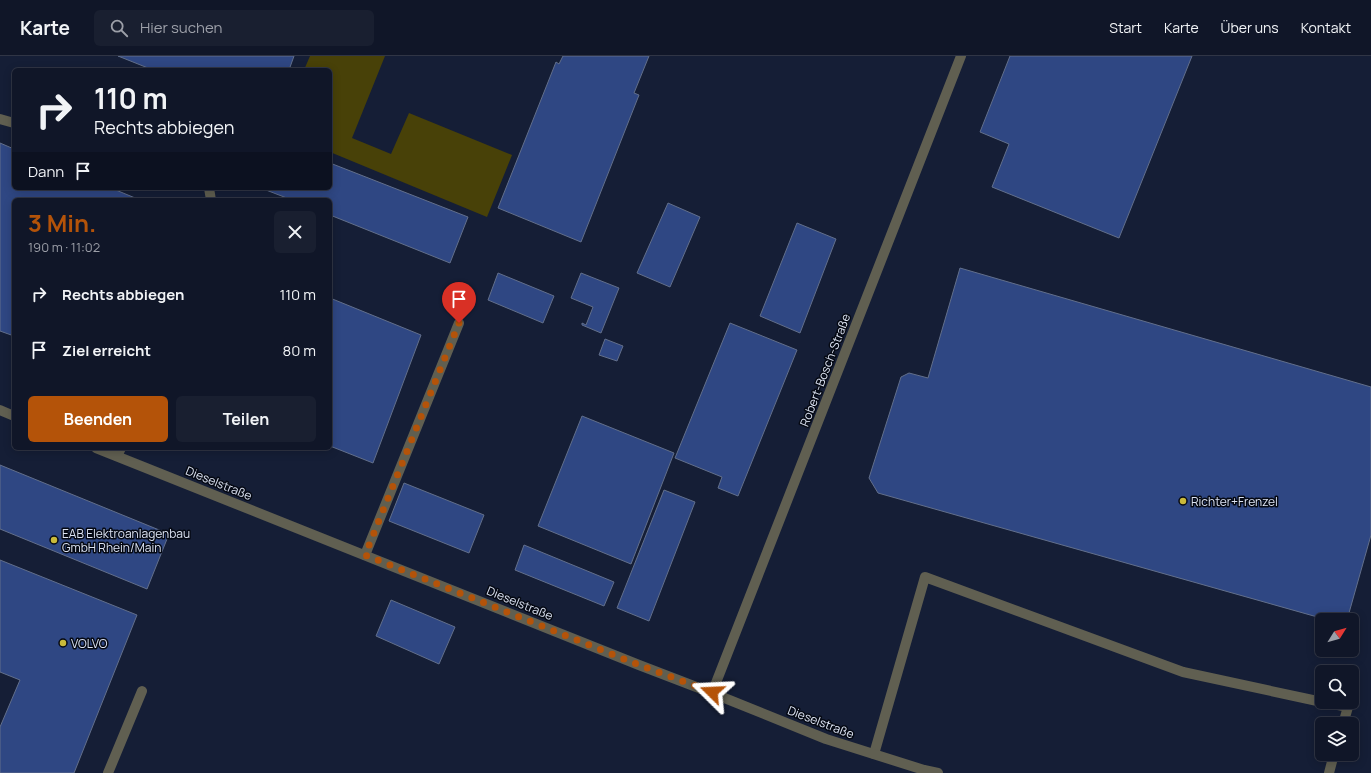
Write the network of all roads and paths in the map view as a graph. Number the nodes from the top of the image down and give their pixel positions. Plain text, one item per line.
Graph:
1 (960, 56) edge
2 (0, 119) edge
3 (12, 122) edge
4 (459, 323) dead end
5 (0, 410) edge
6 (12, 415) edge
7 (108, 450) edge
8 (119, 452) edge
9 (365, 555) junction
10 (142, 691) dead end
11 (712, 692) junction
12 (1315, 700) edge
13 (874, 754) junction
14 (1332, 761) edge
15 (108, 773) edge
16 (938, 773) edge
17 (1329, 773) edge

1 - 11 street, Robert-Bosch-Straße
2 - 3 street
4 - 9 street
5 - 6 street
7 - 8 street, Dieselstraße
8 - 9 street, Dieselstraße
9 - 11 street, Dieselstraße
10 - 15 street
11 - 13 street, Dieselstraße
12 - 13 street
13 - 16 street, Dieselstraße
14 - 17 street

